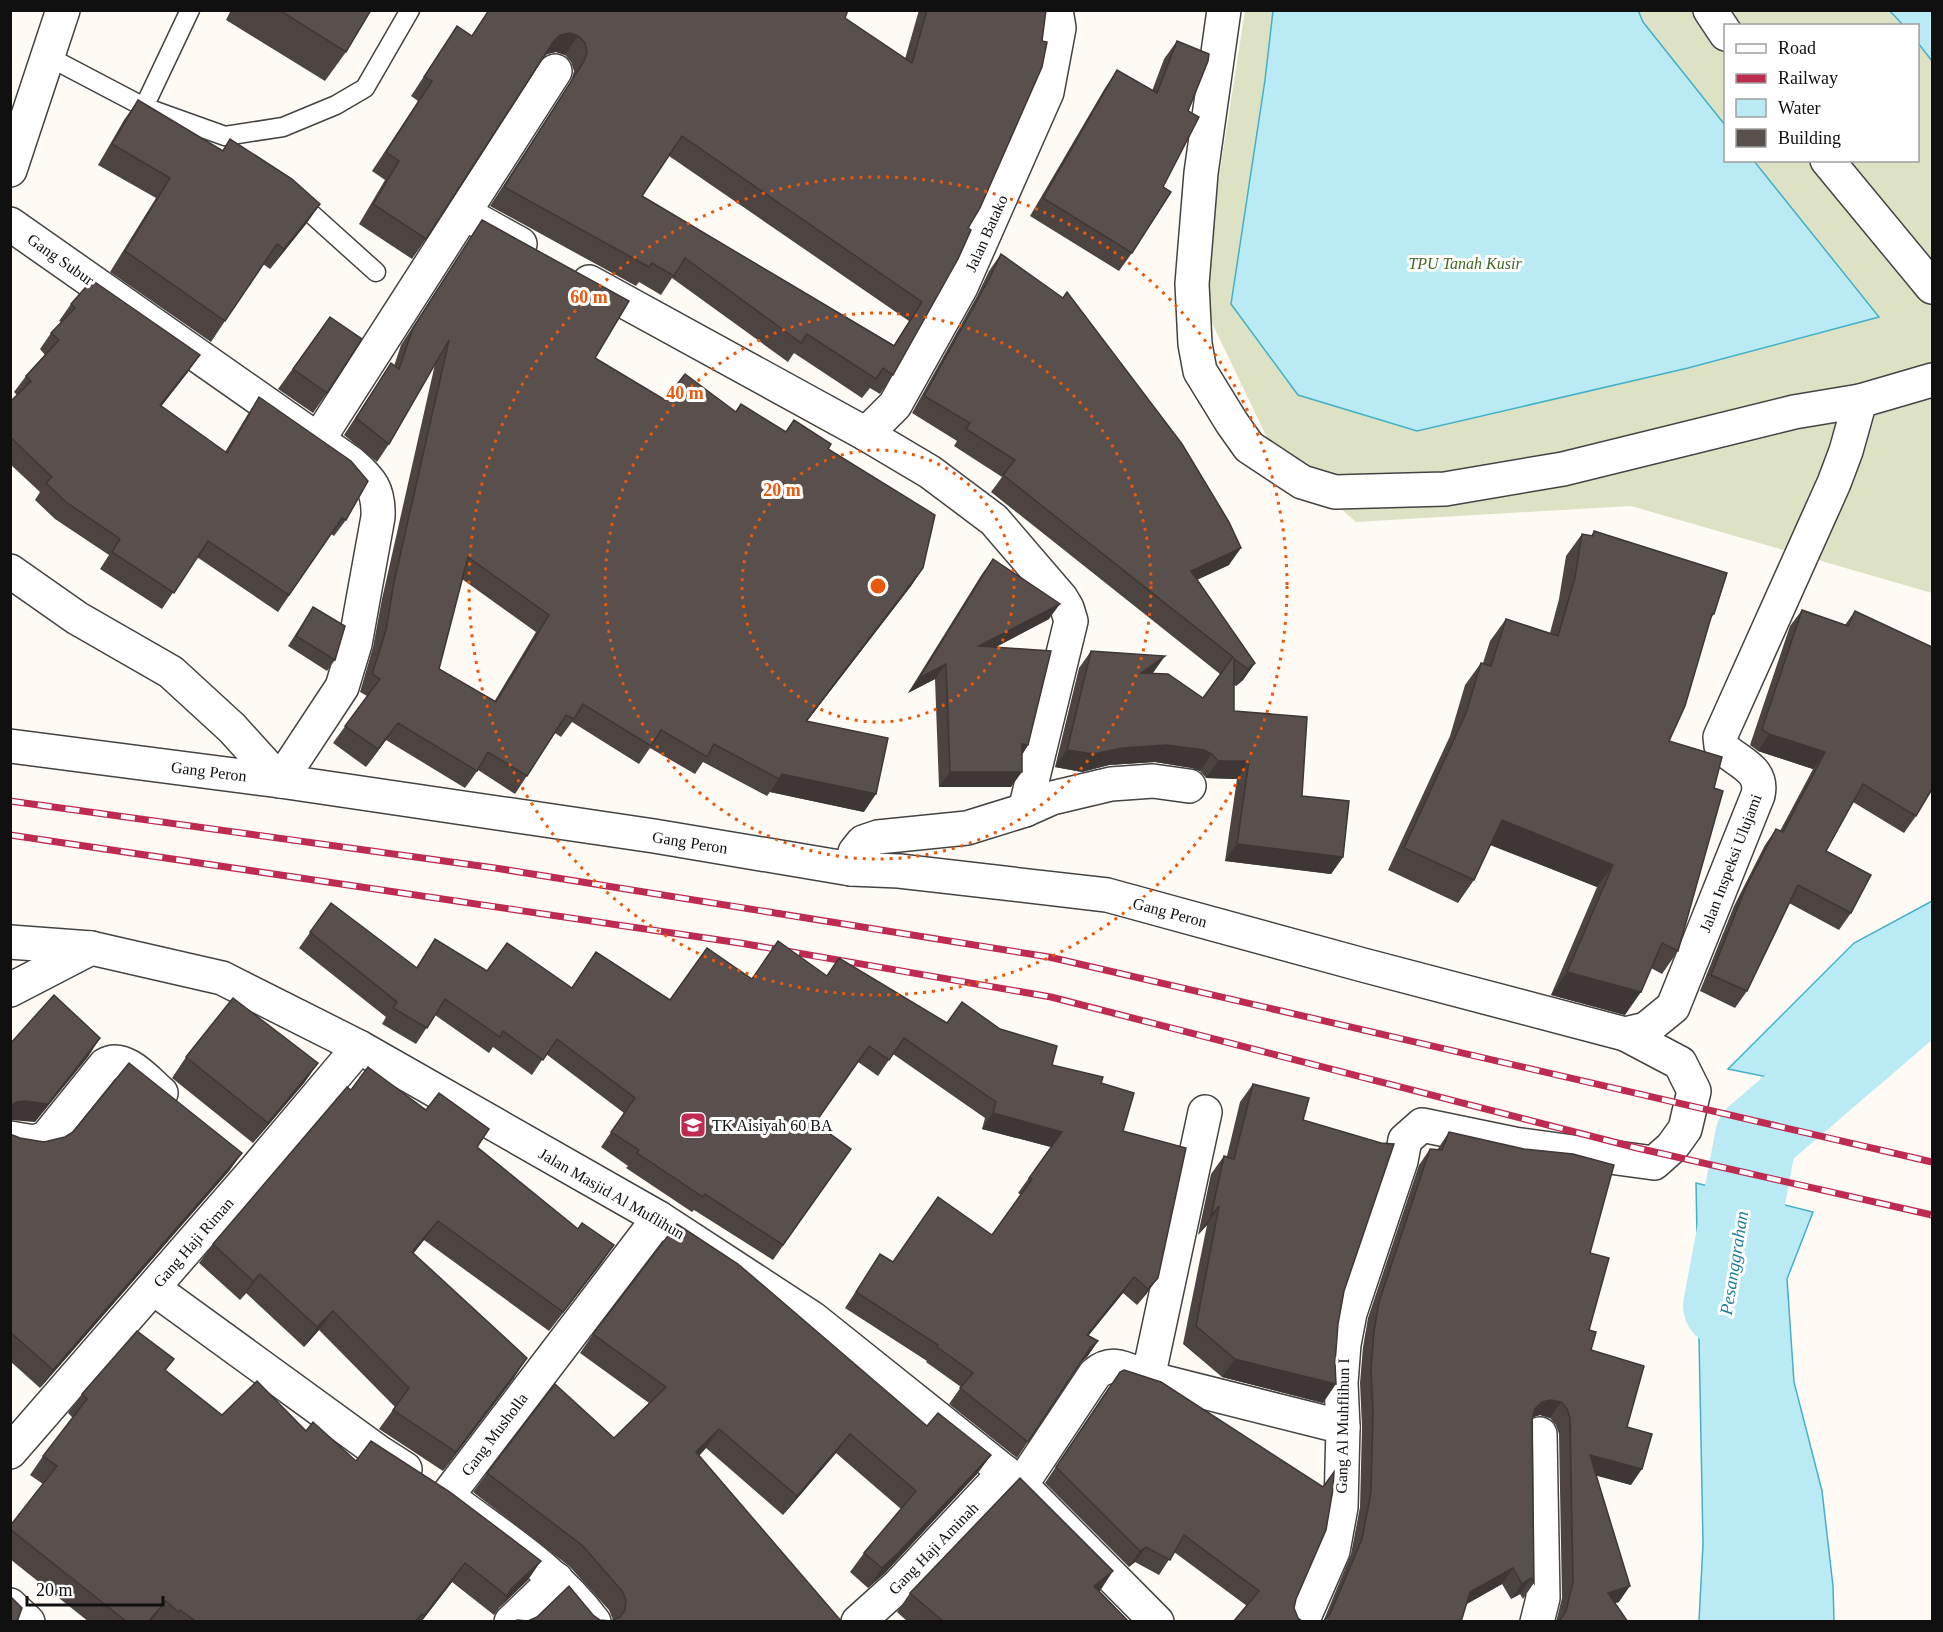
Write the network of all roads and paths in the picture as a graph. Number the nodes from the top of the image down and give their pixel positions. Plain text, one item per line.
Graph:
1 (63, 10) edge
2 (190, 10) edge
3 (410, 10) edge
4 (1056, 10) edge
5 (1224, 10) edge
6 (1710, 10) edge
7 (1724, 32) edge
8 (47, 56) junction
9 (555, 70) dead end
10 (144, 107) junction
11 (225, 136) junction
12 (243, 152) edge
13 (1829, 162) edge
14 (10, 170) edge
15 (287, 192) edge
16 (464, 213) junction
17 (10, 224) edge
18 (376, 272) dead end
19 (1932, 287) edge
20 (1932, 380) edge
21 (1860, 400) junction
22 (866, 434) junction
23 (318, 440) junction
24 (10, 571) edge
25 (10, 746) edge
26 (280, 780) junction
27 (1188, 786) dead end
28 (1025, 810) junction
29 (851, 868) junction
30 (10, 942) edge
31 (91, 948) junction
32 (10, 990) edge
33 (1625, 1034) junction
34 (359, 1047) junction
35 (186, 1113) edge
36 (1205, 1113) dead end
37 (10, 1138) edge
38 (230, 1148) edge
39 (256, 1169) junction
40 (659, 1218) junction
41 (153, 1288) junction
42 (1148, 1378) junction
43 (1343, 1427) junction
44 (1540, 1434) dead end
45 (15, 1437) edge
46 (1013, 1478) junction
47 (447, 1496) junction
48 (556, 1579) junction
49 (10, 1605) edge
50 (28, 1622) edge
51 (511, 1622) edge
52 (594, 1622) edge
53 (858, 1622) edge
54 (1156, 1622) edge
55 (1302, 1622) edge
56 (1537, 1622) edge

1 - 8 street
2 - 10 lane
3 - 11 lane
4 - 22 street, Jalan Batako
5 - 21 street
6 - 7 street
8 - 10 lane
8 - 14 street
9 - 16 street
10 - 11 lane
11 - 12 lane
13 - 19 street
15 - 18 lane
16 - 22 street
16 - 23 street
17 - 23 street, Gang Subur
20 - 21 street
21 - 33 street, Jalan Inspeksi Ulujami
22 - 28 street
23 - 26 street, Gang Subur
24 - 26 street
25 - 26 street, Gang Peron
26 - 29 street, Gang Peron
27 - 28 street
28 - 29 street
29 - 33 street, Gang Peron
30 - 31 street, Jalan Masjid Al Muflihun
31 - 32 street
31 - 34 street, Jalan Masjid Al Muflihun
33 - 43 street, Gang Al Muhflihun I
34 - 39 street, Gang Haji Riman
34 - 40 street, Jalan Masjid Al Muflihun
35 - 37 street
36 - 42 street
38 - 39 street
39 - 41 street, Gang Haji Riman
40 - 46 street, Jalan Masjid Al Muflihun
40 - 47 street, Gang Musholla
41 - 45 street, Gang Haji Riman
41 - 47 street
42 - 43 street, Gang Haji Aminah
42 - 46 street, Gang Haji Aminah
43 - 55 street, Gang Al Muhflihun I
44 - 56 street
46 - 53 street, Gang Haji Aminah
46 - 54 street, Jalan Masjid Al Muflihun
47 - 48 street
48 - 51 street
48 - 52 street
49 - 50 street

